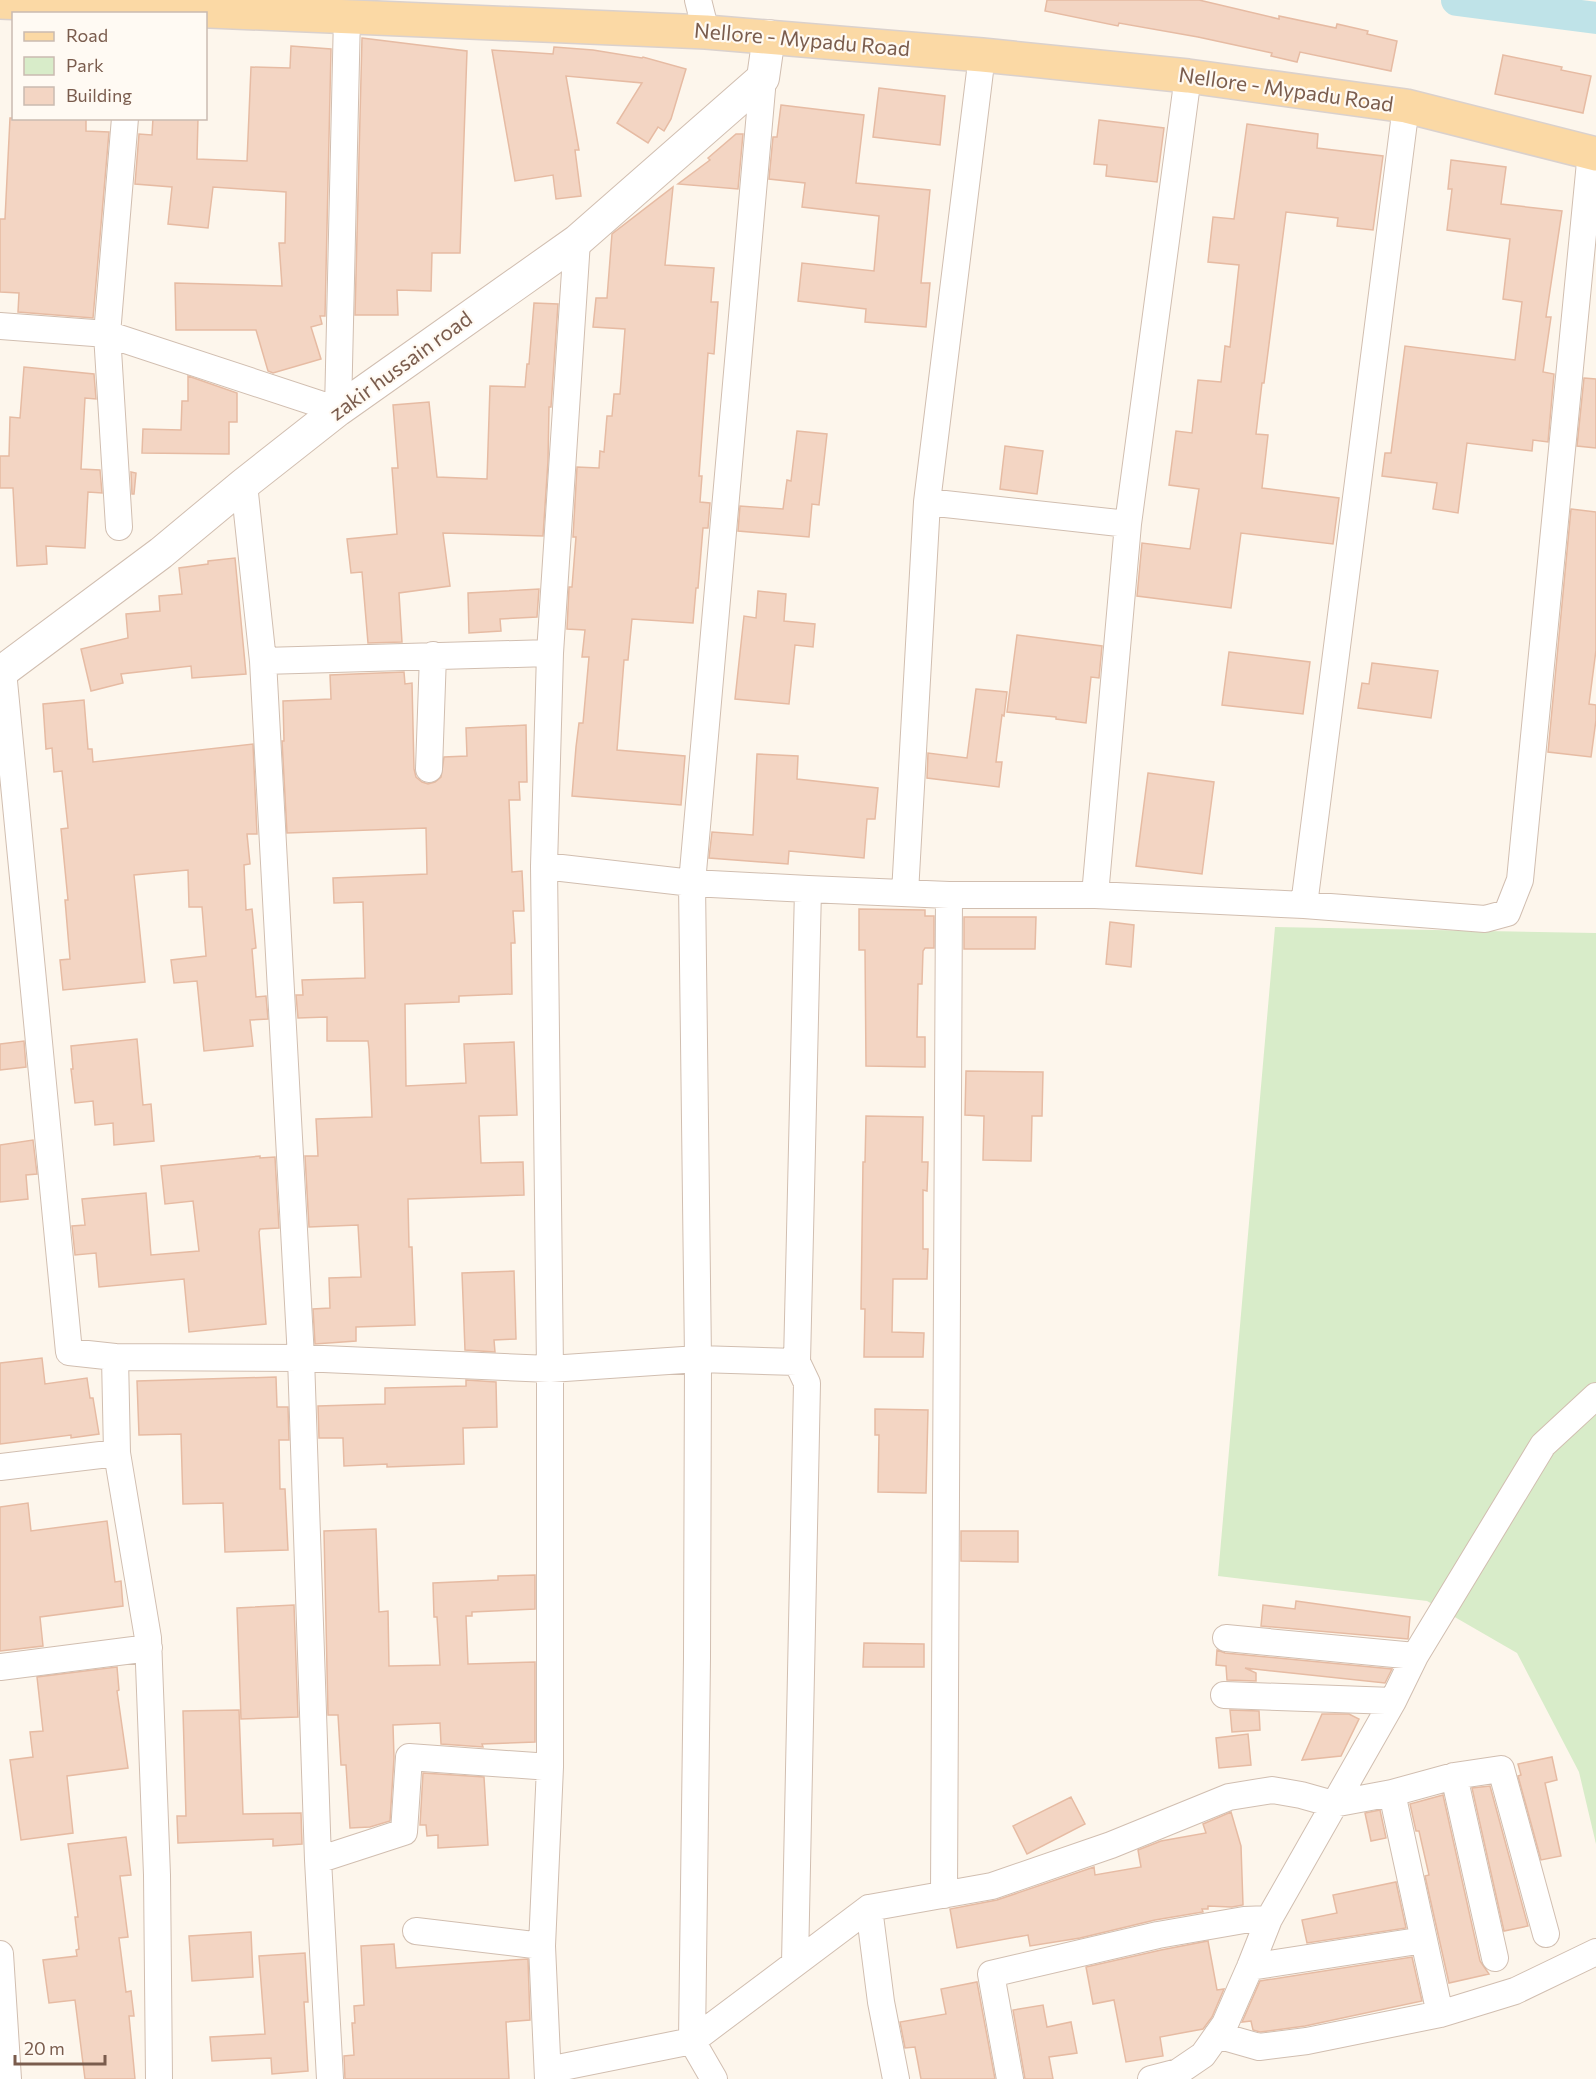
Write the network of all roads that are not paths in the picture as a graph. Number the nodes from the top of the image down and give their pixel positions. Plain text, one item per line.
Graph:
1 (698, 0) edge
2 (0, 2) edge
3 (134, 10) edge
4 (205, 12) edge
5 (207, 12) edge
6 (346, 16) junction
7 (706, 32) junction
8 (770, 36) junction
9 (982, 55) junction
10 (1188, 76) junction
11 (763, 78) junction
12 (1406, 106) junction
13 (125, 120) edge
14 (1593, 153) edge
15 (577, 241) junction
16 (0, 326) edge
17 (107, 334) junction
18 (338, 410) junction
19 (244, 484) junction
20 (927, 502) junction
21 (1128, 524) junction
22 (118, 527) dead end
23 (550, 653) junction
24 (433, 655) junction
25 (263, 661) junction
26 (2, 672) edge
27 (429, 769) dead end
28 (543, 866) junction
29 (692, 883) junction
30 (808, 889) junction
31 (905, 893) junction
32 (949, 895) junction
33 (1095, 895) junction
34 (1304, 905) junction
35 (115, 1357) junction
36 (301, 1358) junction
37 (698, 1359) junction
38 (797, 1362) junction
39 (550, 1370) junction
40 (1596, 1396) edge
41 (117, 1453) junction
42 (0, 1467) edge
43 (1226, 1638) dead end
44 (149, 1648) junction
45 (1415, 1656) junction
46 (0, 1667) edge
47 (1224, 1695) dead end
48 (1393, 1701) junction
49 (550, 1767) junction
50 (1454, 1776) junction
51 (1392, 1793) junction
52 (1333, 1804) junction
53 (318, 1860) junction
54 (944, 1895) junction
55 (868, 1908) junction
56 (1269, 1919) junction
57 (416, 1931) dead end
58 (1546, 1935) dead end
59 (1424, 1940) junction
60 (542, 1946) junction
61 (1596, 1952) edge
62 (0, 1954) edge
63 (1495, 1958) dead end
64 (795, 1964) junction
65 (1250, 1967) junction
66 (1440, 2013) junction
67 (1217, 2036) junction
68 (692, 2041) junction
69 (548, 2075) edge
70 (8, 2079) edge
71 (159, 2079) edge
72 (330, 2079) edge
73 (714, 2079) edge
74 (896, 2079) edge
75 (1010, 2079) edge
76 (1151, 2079) edge

1 - 7 street
2 - 3 main road, Nellore - Mypadu Road
3 - 4 main road, Nellore - Mypadu Road
5 - 6 main road, Nellore - Mypadu Road
6 - 7 main road, Nellore - Mypadu Road
6 - 18 street
7 - 8 main road, Nellore - Mypadu Road
8 - 9 main road, Nellore - Mypadu Road
8 - 11 street
9 - 10 main road, Nellore - Mypadu Road
9 - 20 street
10 - 12 main road, Nellore - Mypadu Road
10 - 21 street
11 - 15 street, zakir hussain road
11 - 29 street
12 - 14 main road, Nellore - Mypadu Road
12 - 34 street
13 - 17 street
14 - 34 street
15 - 18 street, zakir hussain road
15 - 23 street
16 - 17 street
17 - 18 street
17 - 22 street
18 - 19 street, zakir hussain road
19 - 25 street
19 - 26 street, zakir hussain road
20 - 21 street
20 - 31 street
21 - 33 street
23 - 24 street
23 - 28 street
24 - 25 street
24 - 27 street
25 - 36 street
26 - 35 street
28 - 29 street
28 - 39 street
29 - 30 street
29 - 37 street
30 - 31 street
30 - 38 street
31 - 32 street
32 - 33 street
32 - 54 street
33 - 34 street
35 - 36 street
35 - 41 street
36 - 39 street
36 - 53 street
37 - 38 street
37 - 39 street
37 - 68 street
38 - 64 street
39 - 49 street
40 - 45 street
41 - 42 street
41 - 44 street
43 - 45 street
44 - 46 street
44 - 71 street
45 - 48 street
47 - 48 street
48 - 52 street
49 - 53 street
49 - 60 street
50 - 51 street
50 - 58 street
50 - 63 street
51 - 52 street
51 - 59 street
52 - 54 street
52 - 56 street
53 - 72 street
54 - 55 street
55 - 64 street
55 - 74 street
56 - 65 street
56 - 75 street
57 - 60 street
59 - 65 street
59 - 66 street
60 - 69 street
61 - 66 street
62 - 70 street
64 - 68 street
65 - 67 street
66 - 67 street
67 - 76 street
68 - 69 street
68 - 73 street

